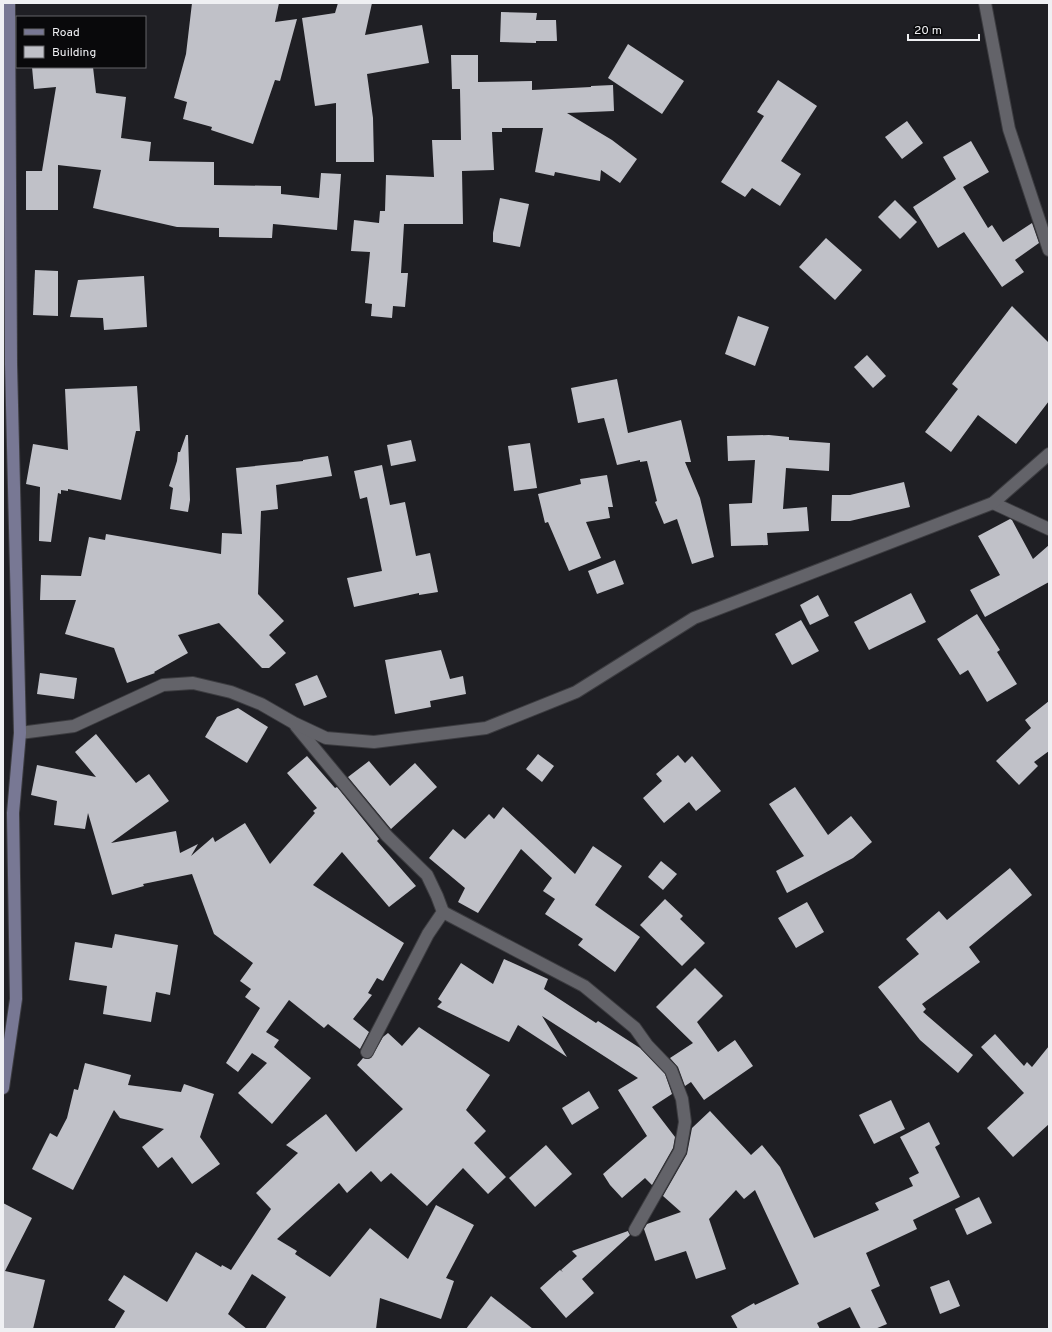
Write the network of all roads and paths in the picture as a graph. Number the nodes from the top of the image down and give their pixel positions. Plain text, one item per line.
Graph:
1 (9, 3) edge
2 (985, 3) edge
3 (1049, 250) edge
4 (7, 363) edge
5 (1049, 454) edge
6 (993, 503) junction
7 (1049, 529) edge
8 (294, 723) junction
9 (20, 733) junction
10 (443, 912) junction
11 (367, 1052) dead end
12 (3, 1088) edge
13 (635, 1230) dead end

1 - 4 main road
2 - 3 street
4 - 9 main road
5 - 6 street
6 - 7 street
6 - 8 street
8 - 9 street
8 - 10 street
9 - 12 main road
10 - 11 street
10 - 13 street

